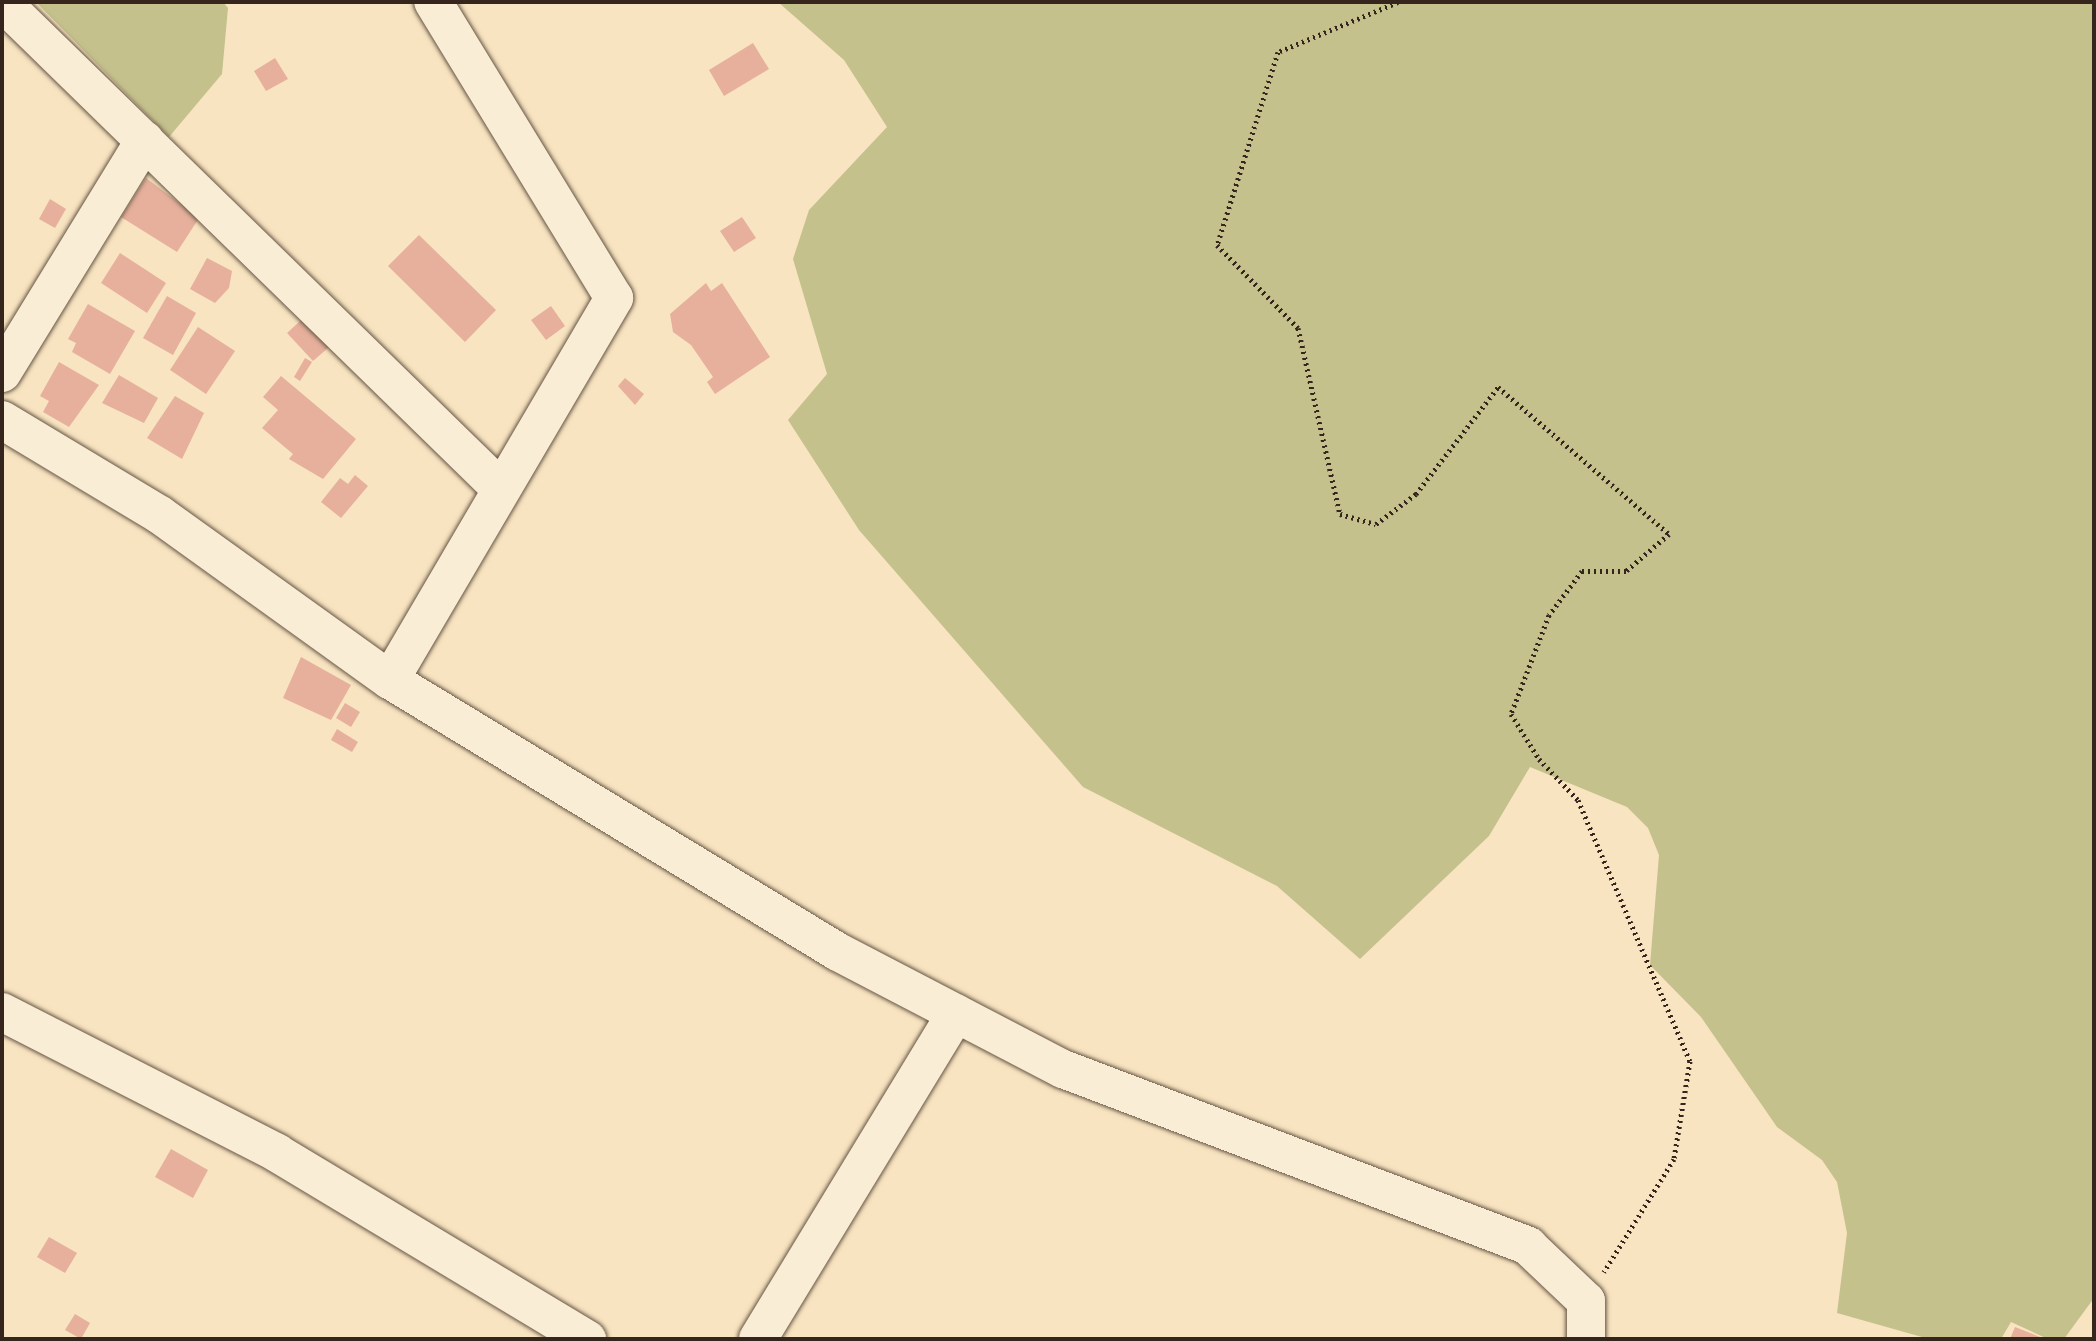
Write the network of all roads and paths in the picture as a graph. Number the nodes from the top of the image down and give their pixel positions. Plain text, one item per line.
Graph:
1 (2, 2) edge
2 (433, 2) edge
3 (1398, 2) edge
4 (145, 140) junction
5 (2, 373) edge
6 (5, 430) edge
7 (500, 488) junction
8 (390, 680) junction
9 (2, 1012) edge
10 (956, 1013) junction
11 (1586, 1301) junction
12 (587, 1339) edge
13 (758, 1339) edge
14 (1586, 1339) edge

1 - 4 street
2 - 7 street
3 - 11 path
4 - 5 street
4 - 7 street
6 - 8 street
7 - 8 street
8 - 10 street
9 - 12 street
10 - 11 street
10 - 13 street
11 - 14 street

